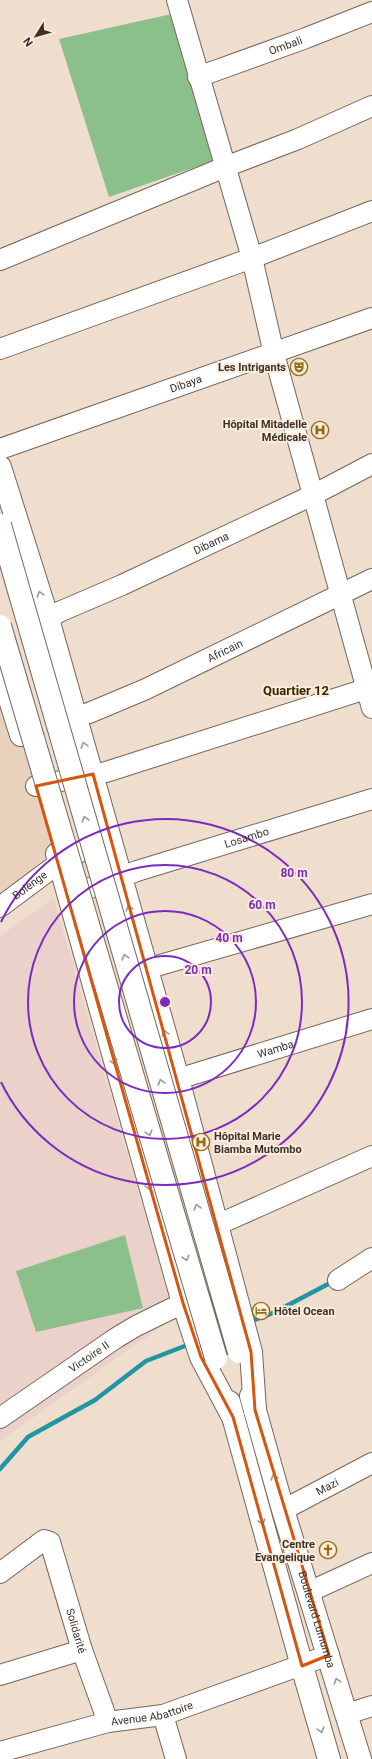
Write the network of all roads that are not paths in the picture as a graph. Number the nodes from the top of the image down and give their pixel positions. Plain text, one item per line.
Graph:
1 (176, 0) edge
2 (372, 12) edge
3 (198, 77) junction
4 (372, 106) edge
5 (225, 167) junction
6 (372, 210) edge
7 (252, 258) junction
8 (0, 260) edge
9 (372, 318) edge
10 (0, 349) edge
11 (274, 354) junction
12 (0, 449) edge
13 (372, 464) edge
14 (0, 467) edge
15 (313, 495) junction
16 (0, 525) edge
17 (372, 579) edge
18 (340, 595) junction
19 (48, 619) junction
20 (0, 626) edge
21 (0, 668) edge
22 (369, 688) edge
23 (372, 708) edge
24 (76, 716) junction
25 (92, 774) junction
26 (36, 786) junction
27 (372, 799) edge
28 (108, 834) junction
29 (59, 863) junction
30 (121, 877) junction
31 (68, 896) junction
32 (372, 904) edge
33 (0, 906) edge
34 (146, 969) junction
35 (372, 1019) edge
36 (178, 1079) junction
37 (372, 1156) edge
38 (216, 1225) junction
39 (372, 1258) edge
40 (338, 1280) dead end
41 (183, 1303) junction
42 (243, 1344) junction
43 (208, 1357) junction
44 (0, 1418) edge
45 (372, 1463) edge
46 (283, 1510) junction
47 (372, 1563) edge
48 (0, 1573) edge
49 (310, 1592) junction
50 (82, 1650) junction
51 (329, 1656) junction
52 (302, 1666) junction
53 (0, 1675) edge
54 (372, 1706) edge
55 (347, 1714) junction
56 (163, 1715) junction
57 (108, 1722) junction
58 (0, 1752) edge
59 (176, 1759) edge
60 (330, 1759) edge
61 (360, 1759) edge

1 - 3 street
2 - 3 street, Ombali
3 - 5 street
4 - 5 street
5 - 7 street
5 - 8 street
6 - 7 street
7 - 10 street
7 - 11 street
9 - 11 street, Dibaya
11 - 12 street, Dibaya
11 - 15 street
13 - 15 street, Dibama
19 -> 14 highway
15 - 18 street
15 - 19 street, Dibama
42 -> 16 highway, bridge
17 - 18 street, Africain
18 - 22 street
18 - 24 street, Africain
19 - 24 highway
20 -> 43 highway, bridge
21 - 26 highway
22 - 23 street
22 - 25 street
25 -> 24 highway
25 - 26 street
25 - 28 highway
26 - 29 highway
27 - 30 street, Losambo
28 - 29 street, Bolenge
28 - 30 highway
29 - 31 highway
29 - 33 street, Bolenge
30 - 31 street, Losambo
34 -> 30 highway
31 -> 41 highway
32 - 34 street
36 -> 34 highway
35 - 36 street, Wamba
36 - 38 highway
37 - 38 street
38 - 42 highway
39 - 40 street
41 - 43 highway
41 - 44 street, Victoire II
46 -> 42 highway, Boulevard Lumumba
43 -> 52 highway
45 - 46 street, Mazi
46 - 49 highway, Boulevard Lumumba
47 - 49 street
48 - 50 street, Solidarité
49 - 51 highway, Boulevard Lumumba
50 - 53 street
50 - 57 street, Solidarité
51 - 52 street, Avenue Abattoire
55 -> 51 highway, Boulevard Lumumba
52 - 56 street, Avenue Abattoire
52 -> 60 highway
54 - 55 street
55 - 61 highway, Boulevard Lumumba
56 - 57 street, Avenue Abattoire
56 - 59 street
57 - 58 street, Avenue Abattoire

